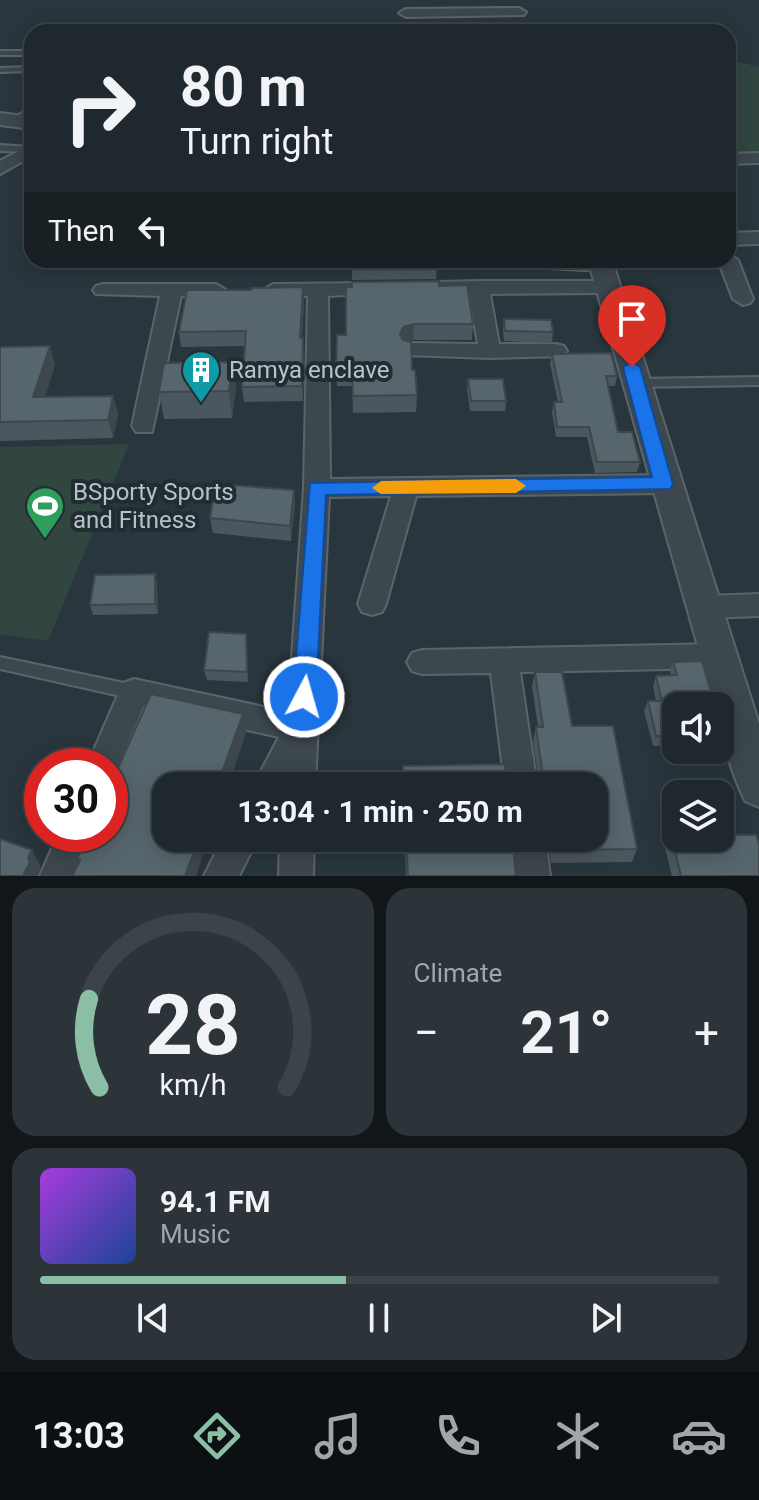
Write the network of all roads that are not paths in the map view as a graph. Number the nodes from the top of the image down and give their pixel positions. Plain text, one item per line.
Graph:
1 (518, 6) edge
2 (406, 13) dead end
3 (0, 53) edge
4 (24, 53) edge
5 (24, 69) edge
6 (0, 70) edge
7 (0, 148) edge
8 (24, 150) edge
9 (24, 155) edge
10 (759, 158) edge
11 (736, 159) edge
12 (0, 169) edge
13 (759, 238) edge
14 (736, 239) edge
15 (568, 268) edge
16 (731, 268) edge
17 (603, 271) edge
18 (478, 287) junction
19 (420, 288) edge
20 (391, 289) edge
21 (103, 290) dead end
22 (172, 290) junction
23 (318, 290) junction
24 (743, 299) dead end
25 (413, 350) edge
26 (490, 351) junction
27 (556, 351) edge
28 (759, 381) edge
29 (636, 383) junction
30 (144, 426) dead end
31 (664, 484) junction
32 (406, 487) junction
33 (317, 488) junction
34 (372, 604) dead end
35 (759, 605) edge
36 (706, 607) junction
37 (719, 656) junction
38 (504, 660) junction
39 (422, 662) dead end
40 (0, 663) edge
41 (134, 692) junction
42 (300, 728) junction
43 (111, 748) edge
44 (276, 772) edge
45 (299, 772) edge
46 (519, 772) edge
47 (759, 788) edge
48 (67, 852) edge
49 (234, 852) edge
50 (297, 852) edge
51 (530, 852) edge
52 (57, 876) edge
53 (221, 876) edge
54 (296, 876) edge
55 (533, 876) edge

1 - 2 street
3 - 4 lane
5 - 6 lane
7 - 8 lane
9 - 12 street
10 - 11 street
13 - 14 street
15 - 17 lane
16 - 24 street
17 - 18 street
17 - 29 street
18 - 19 street
18 - 26 street
20 - 23 street
21 - 22 street
22 - 23 street
22 - 30 street
23 - 33 street
25 - 26 street
26 - 27 street
28 - 29 lane
29 - 31 street
31 - 32 street
31 - 36 street
32 - 33 street
32 - 34 street
33 - 42 street
35 - 36 street
36 - 37 street
37 - 38 street
37 - 47 street
38 - 39 street
38 - 46 street
40 - 41 lane
41 - 42 street
41 - 43 street
42 - 44 street
42 - 45 street
48 - 52 street
49 - 53 street
50 - 54 street
51 - 55 street

